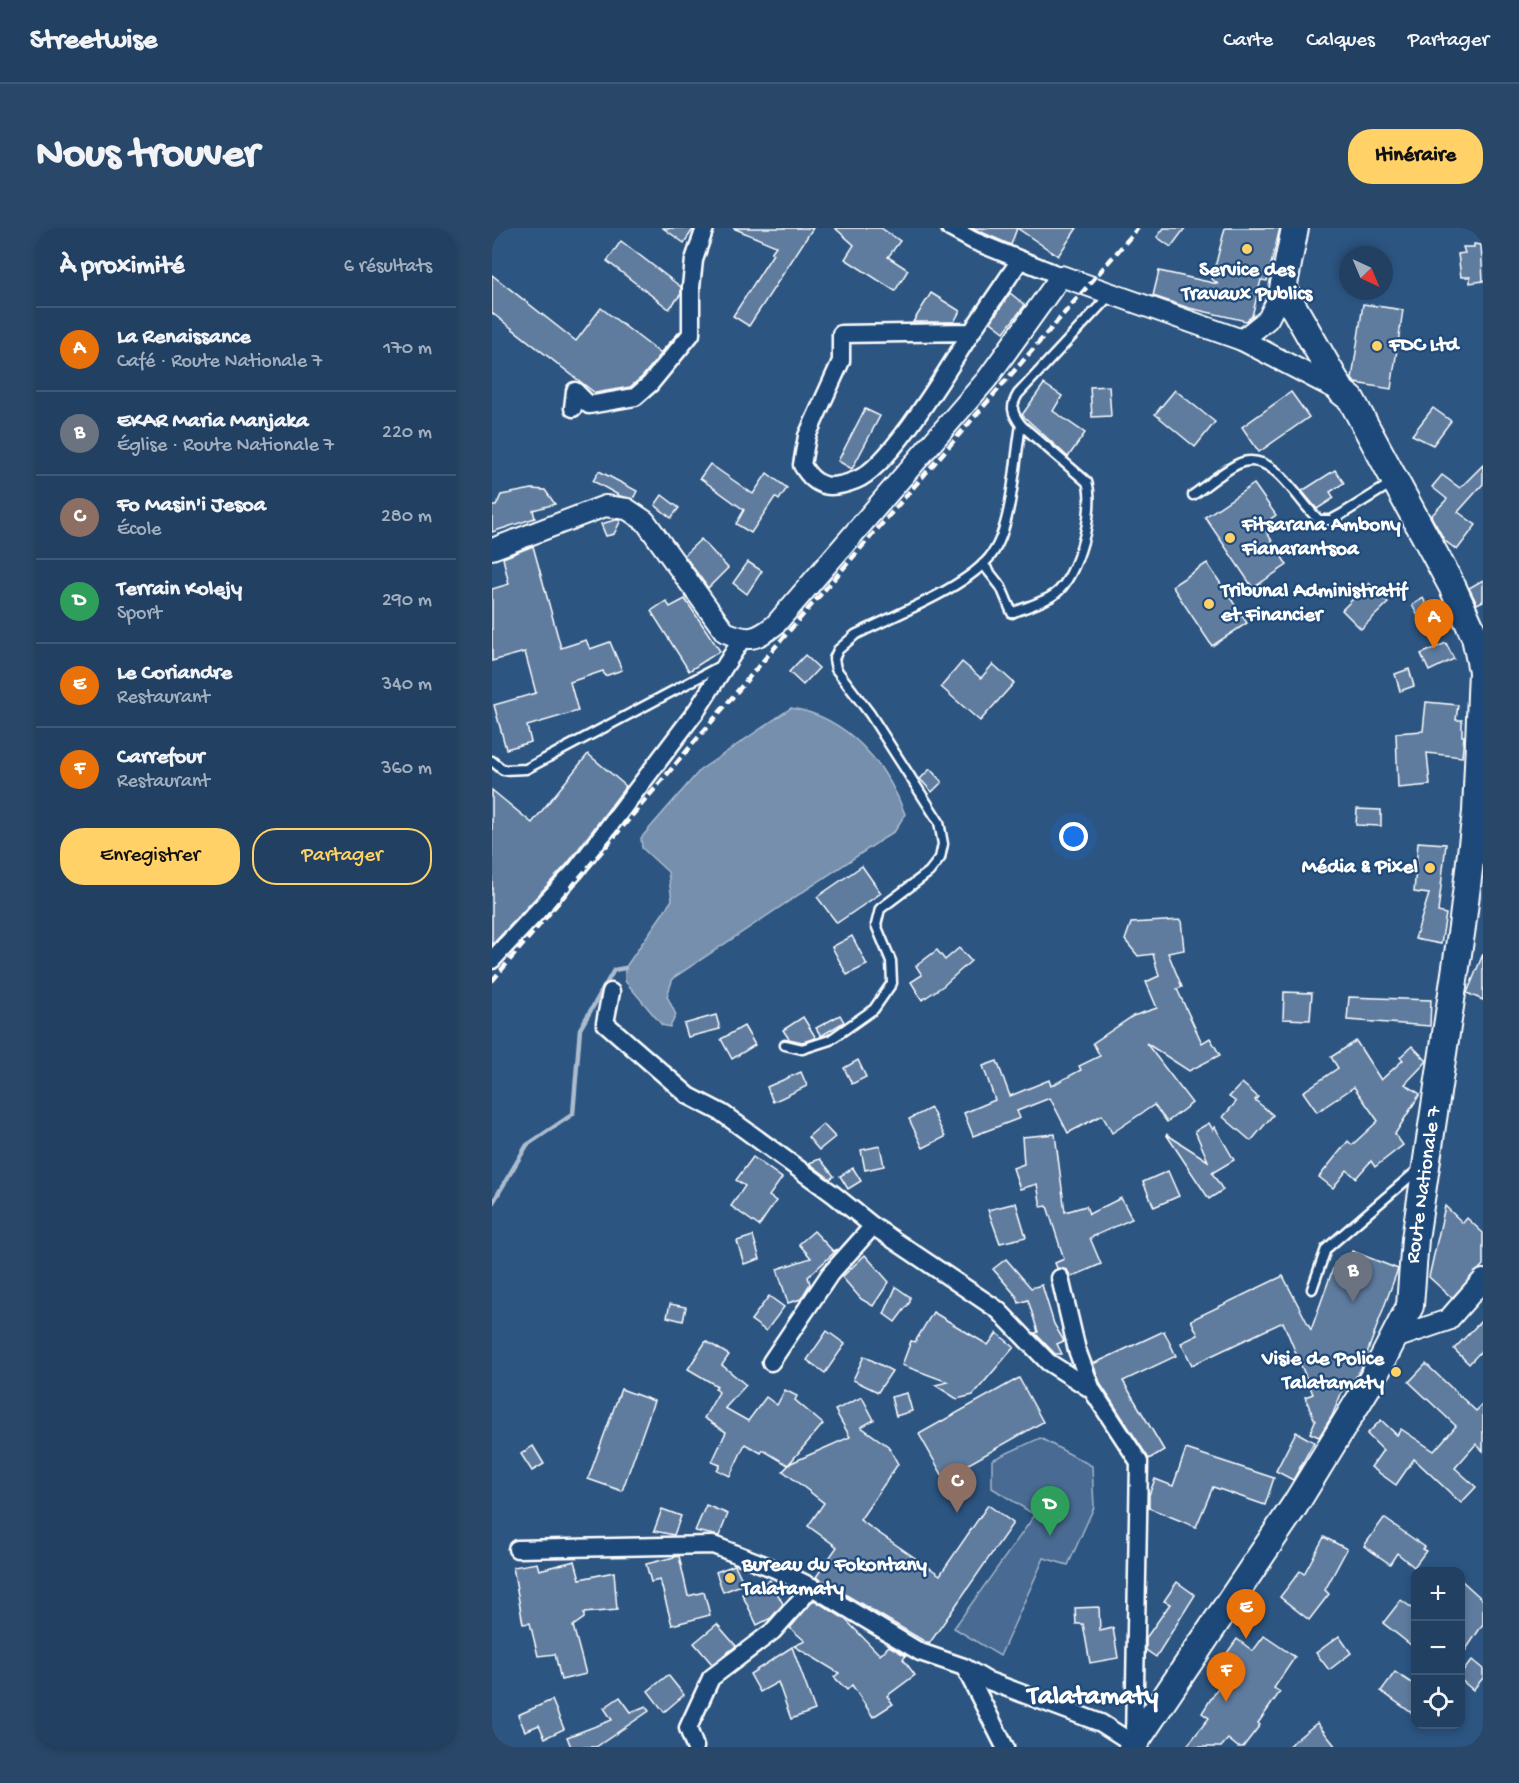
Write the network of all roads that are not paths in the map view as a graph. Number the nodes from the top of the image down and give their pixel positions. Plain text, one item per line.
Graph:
1 (705, 228) edge
2 (950, 228) edge
3 (1295, 228) edge
4 (1020, 261) junction
5 (1061, 276) junction
6 (1283, 289) junction
7 (1111, 294) junction
8 (971, 332) junction
9 (1242, 340) junction
10 (1341, 392) junction
11 (573, 408) dead end
12 (1021, 425) junction
13 (1398, 484) junction
14 (1193, 495) dead end
15 (492, 549) edge
16 (983, 564) junction
17 (1479, 633) edge
18 (742, 639) junction
19 (728, 662) junction
20 (492, 761) edge
21 (492, 960) edge
22 (611, 992) dead end
23 (785, 1045) dead end
24 (1428, 1160) junction
25 (873, 1226) junction
26 (1060, 1278) dead end
27 (1483, 1280) edge
28 (1312, 1289) dead end
29 (1392, 1339) junction
30 (771, 1362) dead end
31 (1092, 1390) junction
32 (517, 1549) dead end
33 (812, 1587) junction
34 (964, 1667) junction
35 (1133, 1746) edge
36 (695, 1747) edge
37 (1005, 1747) edge

1 - 11 street
2 - 4 street
3 - 6 main road
4 - 5 street
4 - 8 street
5 - 7 street
5 - 18 street
6 - 9 street
6 - 10 main road
7 - 9 street
7 - 12 lane
8 - 8 street
9 - 10 street
10 - 13 main road
12 - 16 lane
12 - 16 lane
13 - 14 lane
13 - 17 main road, Route Nationale 7
15 - 18 street
16 - 23 lane
17 - 24 main road, Route Nationale 7
18 - 19 street
19 - 20 lane
19 - 21 street
22 - 25 street
24 - 28 lane
24 - 29 main road, Route Nationale 7
25 - 30 street
25 - 31 street
26 - 31 street
27 - 29 street
29 - 35 main road, Route Nationale 7
31 - 35 street
32 - 33 street
33 - 34 street
33 - 36 street
34 - 35 street
34 - 37 street

